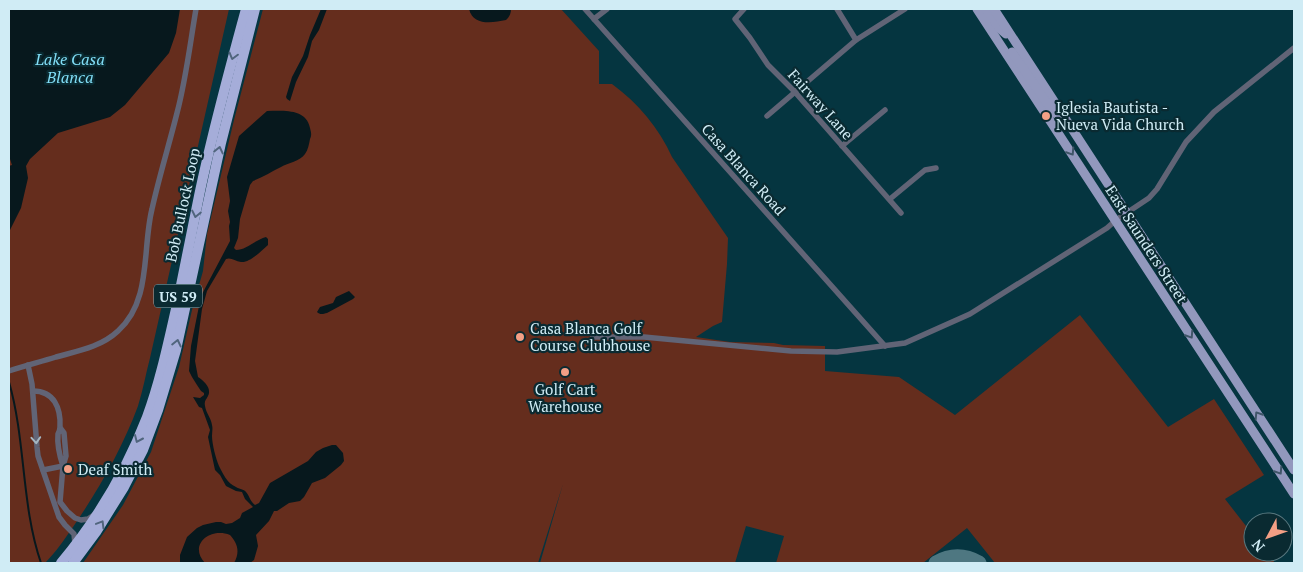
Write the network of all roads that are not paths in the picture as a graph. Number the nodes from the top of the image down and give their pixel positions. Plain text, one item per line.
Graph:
1 (196, 9) edge
2 (246, 9) edge
3 (255, 9) edge
4 (585, 9) edge
5 (606, 9) edge
6 (744, 9) edge
7 (837, 9) edge
8 (905, 9) edge
9 (978, 9) edge
10 (986, 9) edge
11 (994, 9) edge
12 (594, 19) junction
13 (856, 40) junction
14 (1015, 42) junction
15 (1003, 48) junction
16 (1294, 48) edge
17 (794, 92) junction
18 (885, 110) dead end
19 (1062, 114) junction
20 (766, 116) dead end
21 (842, 146) junction
22 (936, 168) dead end
23 (890, 199) junction
24 (901, 213) dead end
25 (1127, 214) junction
26 (1116, 220) junction
27 (593, 337) dead end
28 (885, 346) junction
29 (28, 365) junction
30 (9, 371) edge
31 (33, 391) junction
32 (63, 466) junction
33 (43, 470) junction
34 (1294, 470) edge
35 (1294, 493) edge
36 (98, 512) junction
37 (74, 546) junction
38 (61, 563) edge
39 (73, 563) edge

1 - 29 street
2 -> 36 highway, Bob Bullock Loop / US 59
39 -> 3 highway, Bob Bullock Loop / US 59
4 - 12 street, Casa Blanca Road
5 - 12 street
6 - 17 street, Fairway Lane
7 - 13 street
8 - 13 street
9 - 15 main road, East Saunders Street
10 - 14 main road
11 - 14 main road, East Saunders Street
12 - 28 street, Casa Blanca Road
13 - 17 street
14 - 19 main road, East Saunders Street
15 - 19 main road
15 -> 26 main road, East Saunders Street
16 - 25 street
17 - 20 street
17 - 21 street, Fairway Lane
18 - 21 street
19 - 25 main road, East Saunders Street
21 - 23 street, Fairway Lane
22 - 23 street
23 - 24 street, Fairway Lane
25 - 26 street
34 -> 25 main road, East Saunders Street
26 - 28 street
26 -> 35 main road, East Saunders Street
27 - 28 street
29 - 30 street
29 - 31 street
31 - 32 street
31 -> 33 street
32 - 33 street
32 - 36 street
33 - 37 street
36 - 37 highway, Bob Bullock Loop / US 59
37 - 38 highway, Bob Bullock Loop / US 59

